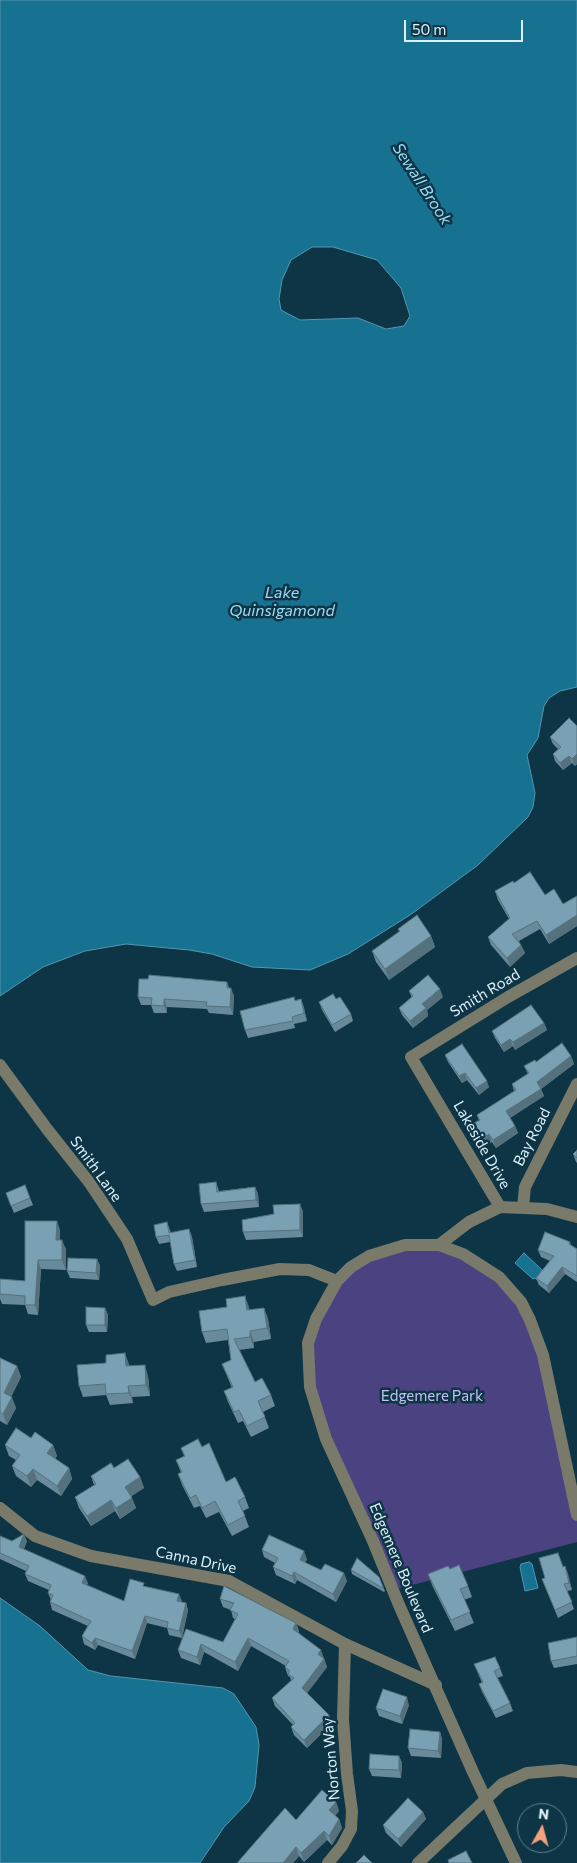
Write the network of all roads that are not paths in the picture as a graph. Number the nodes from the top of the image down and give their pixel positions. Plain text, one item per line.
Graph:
1 (577, 958) edge
2 (410, 1058) joint
3 (0, 1065) edge
4 (577, 1084) edge
5 (500, 1207) junction
6 (523, 1207) junction
7 (577, 1217) edge
8 (439, 1245) junction
9 (337, 1281) junction
10 (0, 1508) edge
11 (577, 1515) edge
12 (345, 1644) junction
13 (436, 1685) junction
14 (577, 1772) edge
15 (486, 1800) junction
16 (328, 1863) edge
17 (418, 1863) edge
18 (516, 1863) edge

1 - 2 street, Smith Road
2 - 5 street, Lakeside Drive
3 - 9 street, Smith Lane
4 - 6 street, Bay Road
5 - 6 street, Lakeside Drive
5 - 8 street
6 - 7 street, Lakeside Drive
8 - 9 street
8 - 11 street
9 - 13 street, Edgemere Boulevard
10 - 12 street, Canna Drive
12 - 13 street, Canna Drive
12 - 16 street, Norton Way
13 - 15 street, Edgemere Boulevard
14 - 15 street
15 - 17 street
15 - 18 street, Edgemere Boulevard

